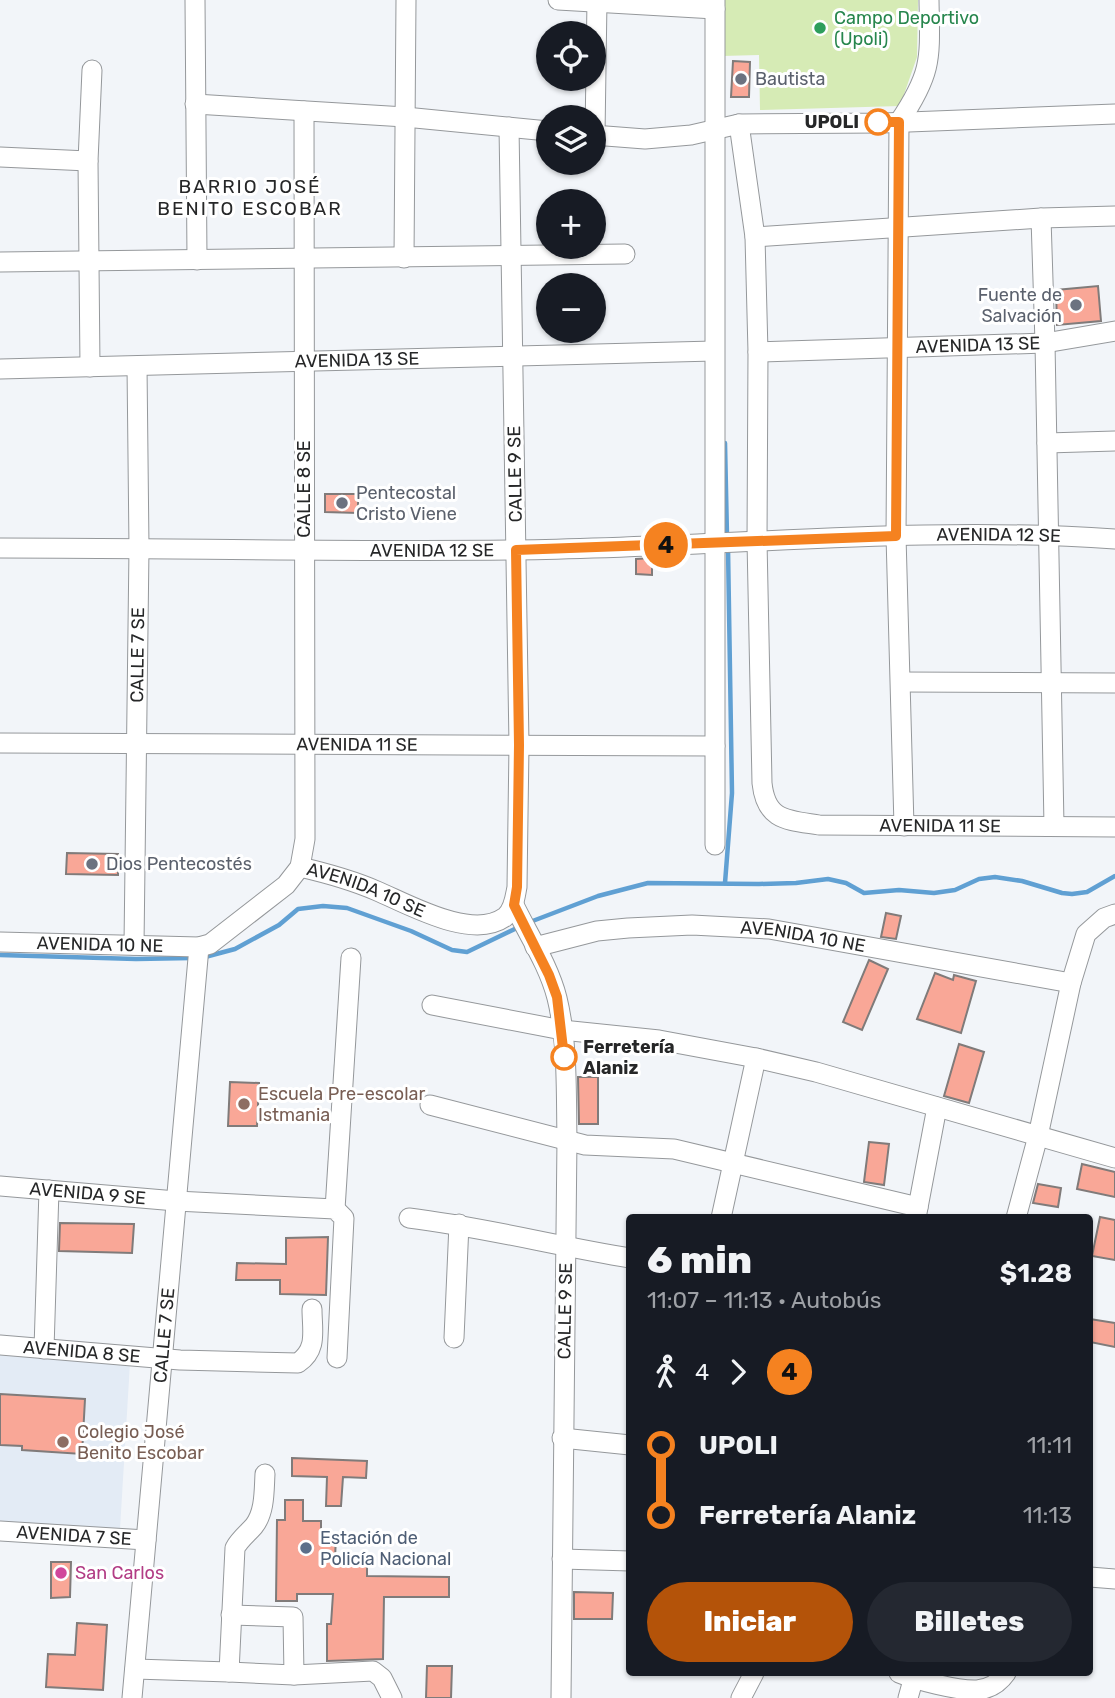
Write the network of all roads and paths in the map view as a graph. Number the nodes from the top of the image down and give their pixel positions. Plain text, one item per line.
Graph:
1 (195, 0) edge
2 (406, 0) edge
3 (558, 0) edge
4 (597, 0) edge
5 (929, 0) edge
6 (715, 4) edge
7 (92, 70) dead end
8 (195, 104) junction
9 (595, 105) edge
10 (304, 111) junction
11 (1115, 114) edge
12 (405, 117) junction
13 (899, 122) junction
14 (739, 124) junction
15 (509, 127) junction
16 (536, 130) edge
17 (714, 131) junction
18 (606, 136) edge
19 (0, 157) edge
20 (88, 161) junction
21 (1115, 216) edge
22 (1041, 218) junction
23 (899, 228) junction
24 (755, 237) junction
25 (625, 254) dead end
26 (511, 256) junction
27 (404, 258) junction
28 (304, 259) junction
29 (197, 260) junction
30 (89, 261) junction
31 (0, 262) edge
32 (1115, 331) edge
33 (1045, 343) junction
34 (898, 347) junction
35 (714, 351) junction
36 (758, 352) junction
37 (513, 356) junction
38 (304, 361) junction
39 (137, 366) junction
40 (90, 367) junction
41 (0, 369) edge
42 (1115, 441) edge
43 (1047, 443) junction
44 (1049, 534) junction
45 (896, 536) junction
46 (1115, 539) edge
47 (733, 543) junction
48 (0, 548) edge
49 (139, 548) junction
50 (304, 549) junction
51 (516, 550) junction
52 (901, 682) junction
53 (1051, 683) junction
54 (1115, 683) edge
55 (0, 743) edge
56 (135, 743) junction
57 (305, 744) junction
58 (519, 745) junction
59 (715, 746) junction
60 (904, 826) junction
61 (1054, 826) junction
62 (1115, 827) edge
63 (715, 845) dead end
64 (300, 867) junction
65 (1115, 914) edge
66 (523, 924) junction
67 (0, 942) edge
68 (134, 944) junction
69 (198, 958) junction
70 (351, 958) dead end
71 (1072, 983) junction
72 (432, 1005) dead end
73 (562, 1030) junction
74 (756, 1058) junction
75 (430, 1105) dead end
76 (937, 1107) junction
77 (1038, 1136) junction
78 (567, 1139) junction
79 (1115, 1158) edge
80 (733, 1163) junction
81 (0, 1186) edge
82 (49, 1190) junction
83 (176, 1201) junction
84 (335, 1209) junction
85 (917, 1213) edge
86 (722, 1214) edge
87 (1017, 1214) edge
88 (409, 1218) dead end
89 (459, 1224) junction
90 (566, 1247) junction
91 (626, 1257) edge
92 (312, 1309) dead end
93 (454, 1338) dead end
94 (0, 1345) edge
95 (44, 1349) junction
96 (337, 1358) dead end
97 (162, 1359) junction
98 (562, 1438) junction
99 (626, 1445) edge
100 (265, 1474) dead end
101 (0, 1531) edge
102 (146, 1540) junction
103 (562, 1559) junction
104 (626, 1561) edge
105 (1093, 1577) edge
106 (1115, 1579) edge
107 (231, 1615) junction
108 (135, 1669) junction
109 (229, 1672) junction
110 (294, 1675) junction
111 (752, 1676) edge
112 (1003, 1676) edge
113 (909, 1681) edge
114 (132, 1698) edge
115 (392, 1698) edge
116 (561, 1698) edge
117 (741, 1698) edge

1 - 8 street
2 - 12 street
3 - 4 street
4 - 6 street
4 - 9 street
5 - 13 street
6 - 17 street
7 - 20 street
8 - 10 street
8 - 29 street
10 - 12 street
10 - 28 street, CALLE 8 SE
11 - 13 street
12 - 15 street
12 - 27 street
13 - 14 street
13 - 23 street
14 - 17 street
14 - 24 street
15 - 16 street
15 - 26 street, CALLE 9 SE
17 - 18 street
17 - 35 street
19 - 20 street
20 - 30 street
21 - 22 street
22 - 23 street
22 - 33 street
23 - 24 street
23 - 34 street
24 - 36 street
25 - 26 street
26 - 27 street
26 - 37 street, CALLE 9 SE
27 - 28 street
28 - 29 street
28 - 38 street, CALLE 8 SE
29 - 30 street
30 - 31 street
30 - 40 street
32 - 33 street, AVENIDA 13 SE
33 - 34 street, AVENIDA 13 SE
33 - 43 street
34 - 36 street, AVENIDA 13 SE
34 - 45 street
35 - 37 street, AVENIDA 13 SE
35 - 47 street
36 - 47 street
37 - 38 street, AVENIDA 13 SE
37 - 51 street, CALLE 9 SE
38 - 39 street, AVENIDA 13 SE
38 - 50 street, CALLE 8 SE
39 - 40 street, AVENIDA 13 SE
39 - 49 street, CALLE 7 SE
40 - 41 street, AVENIDA 13 SE
42 - 43 street
43 - 44 street
44 - 45 street, AVENIDA 12 SE
44 - 46 street, AVENIDA 12 SE
44 - 53 street
45 - 47 street, AVENIDA 12 SE
45 - 52 street
47 - 51 street, AVENIDA 12 SE
47 - 59 street
47 - 60 street, AVENIDA 11 SE
48 - 49 street, AVENIDA 12 SE
49 - 50 street, AVENIDA 12 SE
49 - 56 street, CALLE 7 SE
50 - 51 street, AVENIDA 12 SE
50 - 57 street, CALLE 8 SE
51 - 58 street, CALLE 9 SE
52 - 53 street
52 - 60 street
53 - 54 street
53 - 61 street
55 - 56 street, AVENIDA 11 SE
56 - 57 street, AVENIDA 11 SE
56 - 68 street, CALLE 7 SE
57 - 58 street, AVENIDA 11 SE
57 - 64 street, CALLE 8 SE
58 - 59 street, AVENIDA 11 SE
58 - 66 street, CALLE 9 SE
59 - 63 street
60 - 61 street, AVENIDA 11 SE
61 - 62 street, AVENIDA 11 SE
64 - 66 street, AVENIDA 10 SE
64 - 69 street, AVENIDA 10 SE
65 - 71 street
66 - 71 street, AVENIDA 10 NE
66 - 73 street, CALLE 9 SE
67 - 68 street, AVENIDA 10 NE
68 - 69 street, AVENIDA 10 NE
69 - 83 street, CALLE 7 SE
70 - 84 street
71 - 77 street
72 - 73 street
73 - 74 street
73 - 78 street, CALLE 9 SE
74 - 76 street
74 - 80 street
75 - 78 street
76 - 77 street
76 - 85 street
77 - 79 street
77 - 87 street
78 - 80 street
78 - 90 street, CALLE 9 SE
80 - 85 street
80 - 86 street
81 - 82 street, AVENIDA 9 SE
82 - 83 street, AVENIDA 9 SE
82 - 95 street
83 - 84 street, AVENIDA 9 SE
83 - 97 street, CALLE 7 SE
84 - 96 street
88 - 89 street
89 - 90 street
89 - 93 street
90 - 91 street
90 - 98 street, CALLE 9 SE
92 - 97 street, AVENIDA 8 SE
94 - 95 street, AVENIDA 8 SE
95 - 97 street, AVENIDA 8 SE
97 - 102 street, CALLE 7 SE
98 - 99 street
98 - 103 street, CALLE 9 SE
100 - 107 street
101 - 102 street, AVENIDA 7 SE
102 - 108 street, CALLE 7 SE
103 - 104 street
103 - 116 street, CALLE 9 SE
105 - 106 street
107 - 109 street
107 - 110 street
108 - 109 street
108 - 114 street, CALLE 7 SE
109 - 110 street
110 - 115 street
111 - 117 street
112 - 113 street

